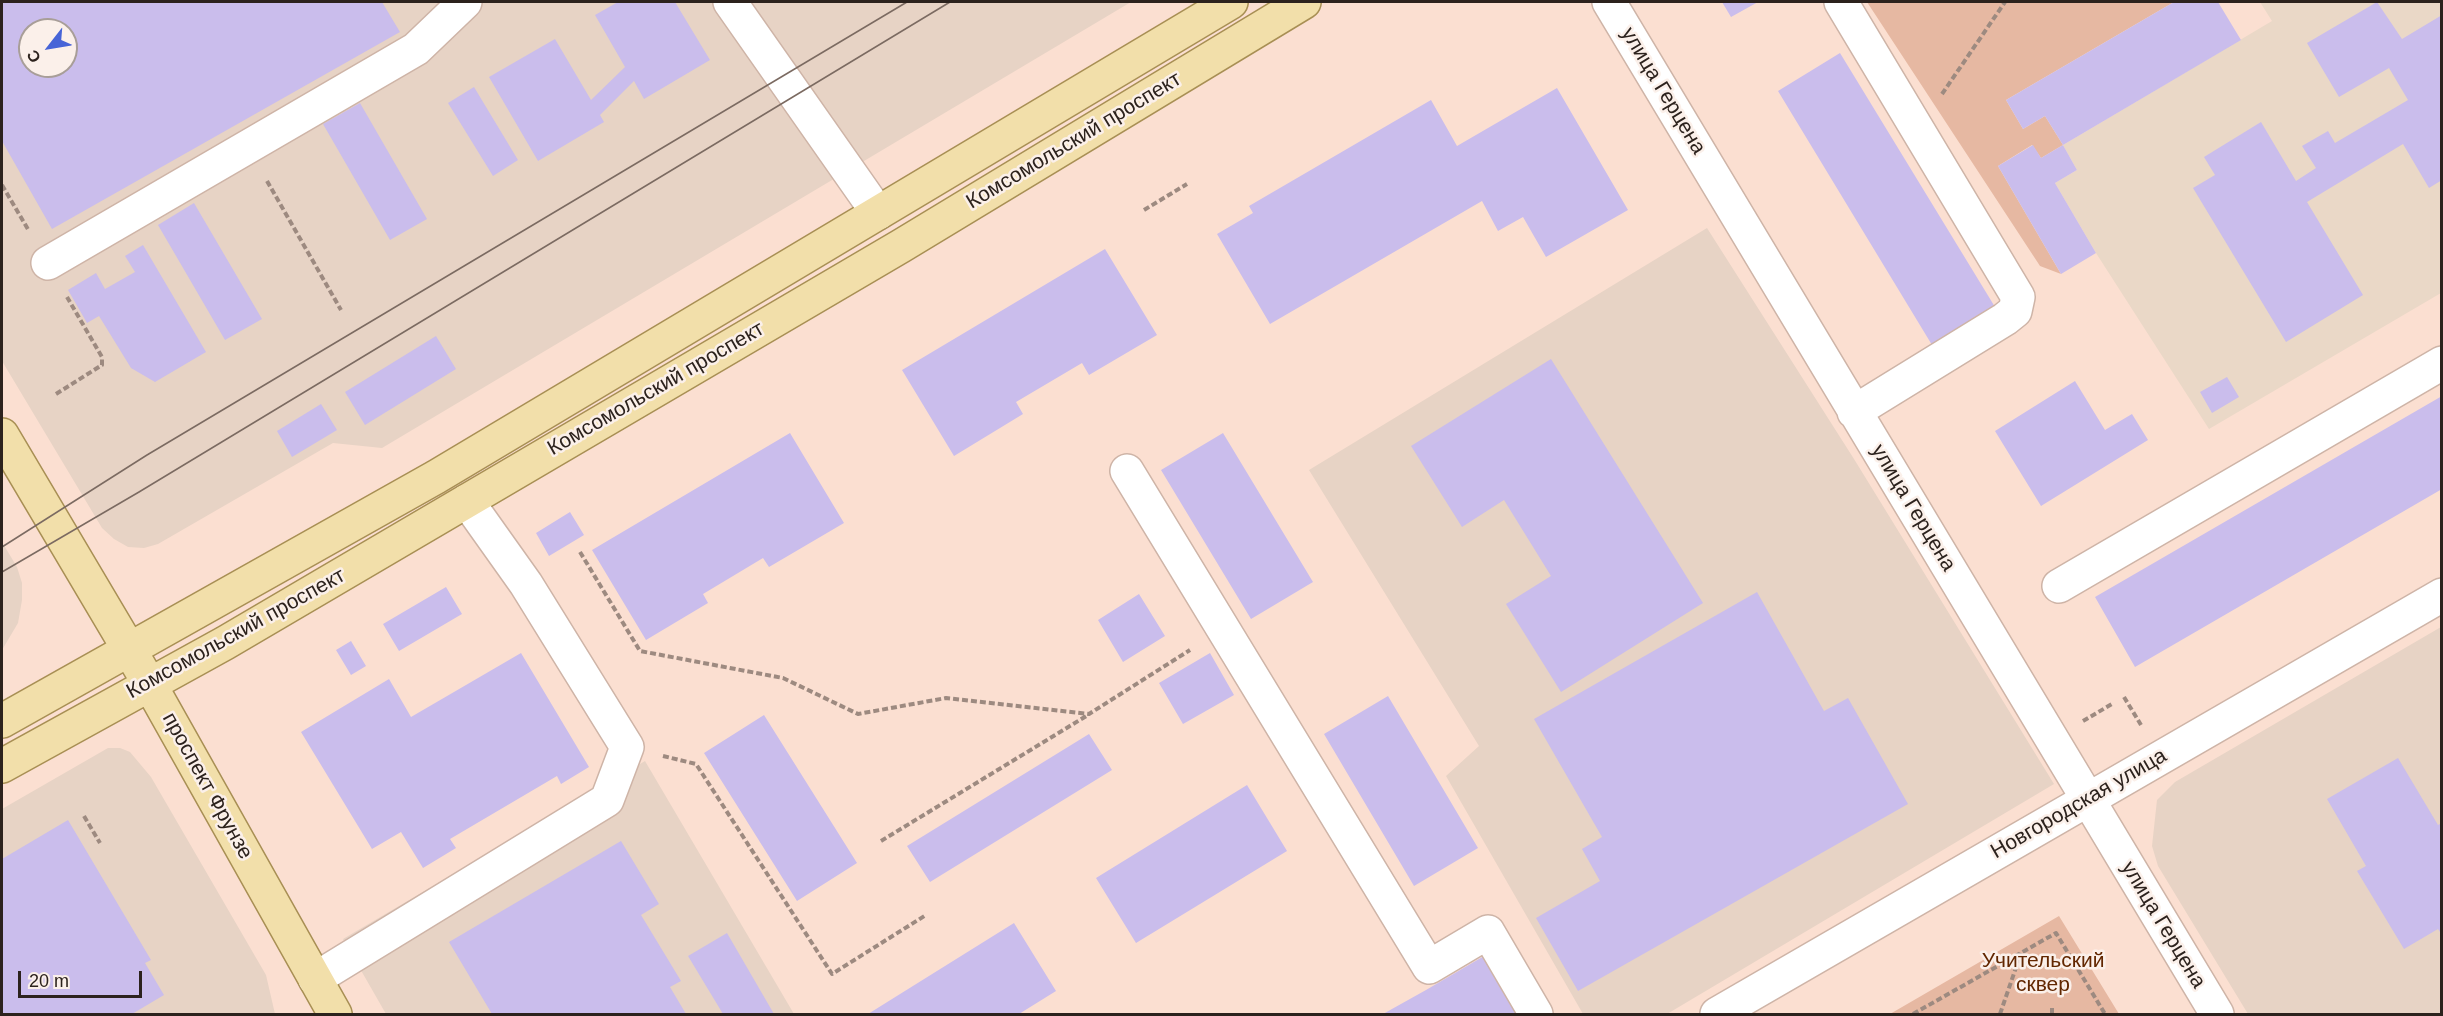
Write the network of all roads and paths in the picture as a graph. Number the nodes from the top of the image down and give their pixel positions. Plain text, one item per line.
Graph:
1 (465, 2) edge
2 (730, 2) edge
3 (1231, 2) edge
4 (1304, 2) edge
5 (1609, 2) edge
6 (1841, 2) edge
7 (2005, 2) edge
8 (1918, 129) junction
9 (247, 148) junction
10 (1187, 184) dead end
11 (1144, 210) dead end
12 (878, 213) junction
13 (48, 263) dead end
14 (341, 310) dead end
15 (2442, 363) edge
16 (1854, 412) junction
17 (2, 435) edge
18 (1127, 471) dead end
19 (467, 501) junction
20 (580, 552) dead end
21 (2060, 586) dead end
22 (2442, 595) edge
23 (1224, 629) junction
24 (130, 649) junction
25 (149, 683) junction
26 (2124, 697) dead end
27 (2112, 704) dead end
28 (1089, 714) junction
29 (2, 721) edge
30 (2083, 721) dead end
31 (2144, 731) dead end
32 (627, 747) junction
33 (2, 766) edge
34 (2087, 799) junction
35 (84, 816) dead end
36 (881, 842) dead end
37 (100, 843) dead end
38 (926, 915) dead end
39 (2021, 953) junction
40 (315, 979) junction
41 (2052, 1005) dead end
42 (335, 1014) edge
43 (1536, 1014) edge
44 (1717, 1014) edge
45 (1913, 1014) edge
46 (2000, 1014) edge
47 (2052, 1014) edge
48 (2105, 1014) edge
49 (2217, 1014) edge

1 - 9 street
2 - 12 street
3 - 12 main road, Комсомольский проспект
4 - 19 main road, Комсомольский проспект
5 - 16 street, улица Герцена
6 - 8 street
7 - 8 path
8 - 16 street
9 - 13 street
9 - 14 path
10 - 11 path
12 - 24 main road, Комсомольский проспект
15 - 21 street
16 - 34 street, улица Герцена
17 - 24 main road, проспект Фрунзе
18 - 23 street
19 - 25 main road, Комсомольский проспект
19 - 32 street
20 - 28 path
22 - 34 street, Новгородская улица
23 - 28 path
23 - 43 street
24 - 25 main road, проспект Фрунзе
24 - 29 main road, Комсомольский проспект
25 - 33 main road, Комсомольский проспект
25 - 40 main road, проспект Фрунзе
26 - 31 path
27 - 30 path
28 - 36 path
32 - 38 path
32 - 40 street
34 - 44 street, Новгородская улица
34 - 49 street, улица Герцена
35 - 37 path
39 - 45 path
39 - 46 path
39 - 48 path
40 - 42 main road, проспект Фрунзе
41 - 47 path

